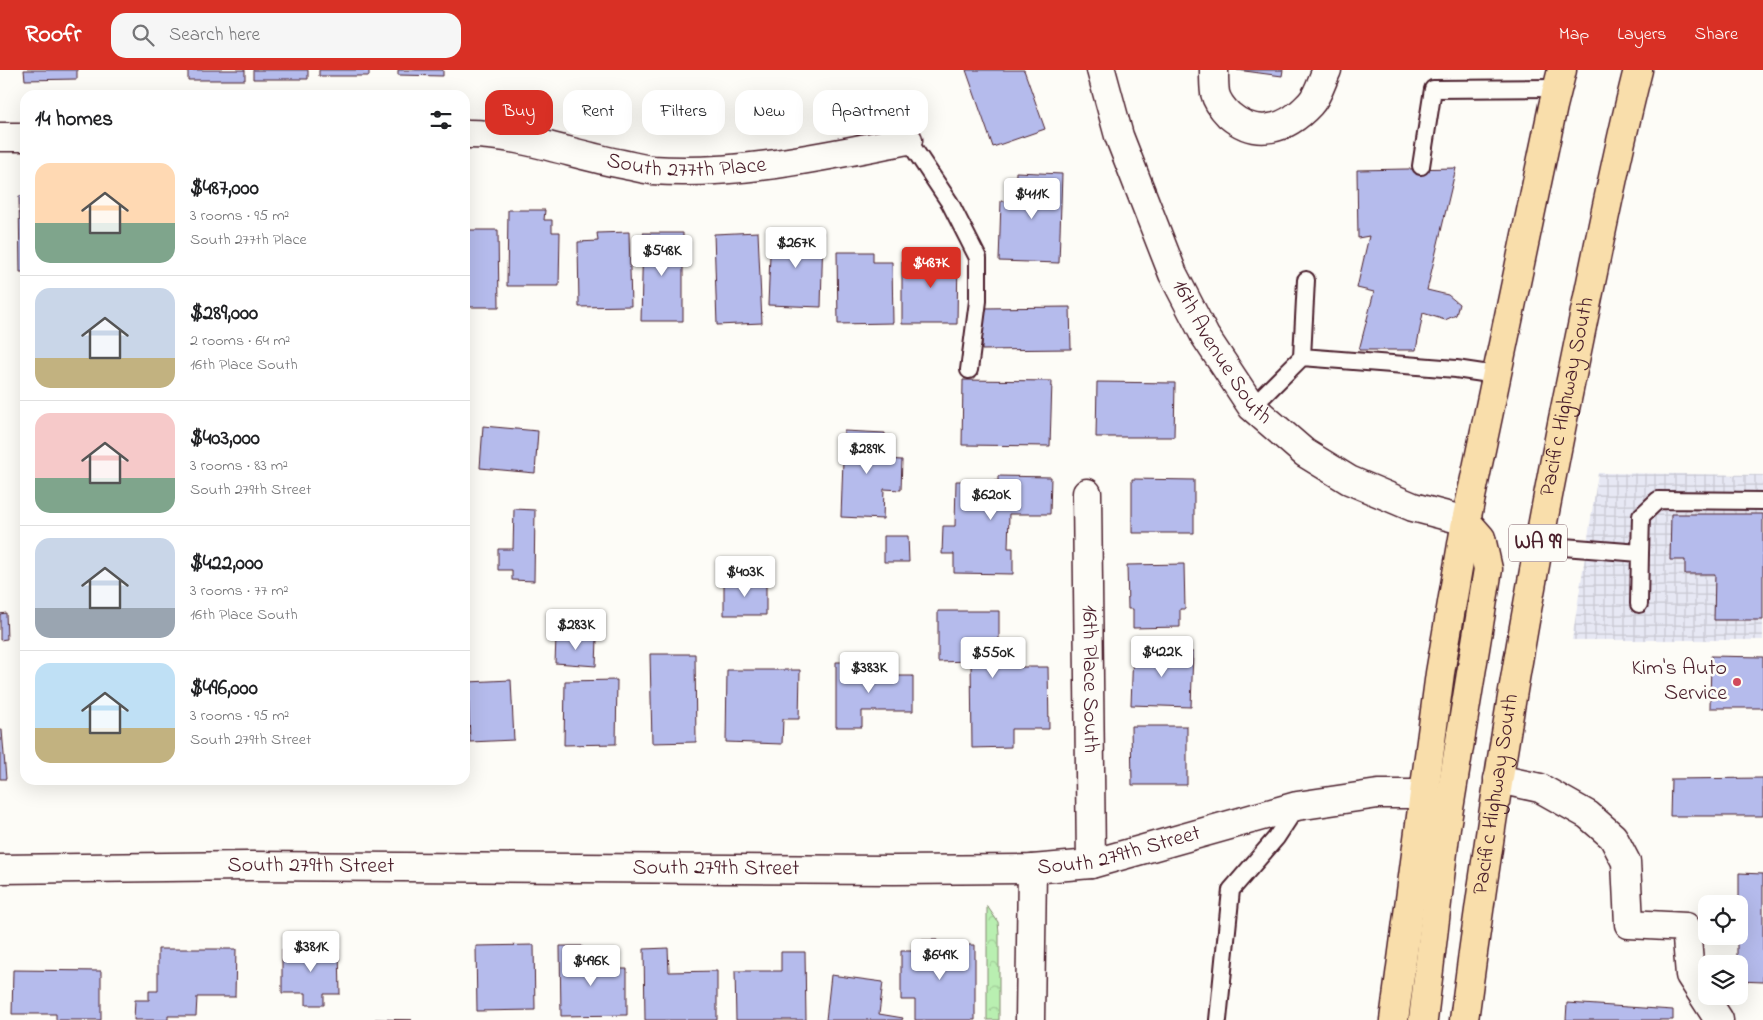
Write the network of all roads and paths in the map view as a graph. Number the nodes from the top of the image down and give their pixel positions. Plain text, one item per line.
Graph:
1 (1101, 70) edge
2 (1214, 70) edge
3 (1327, 70) edge
4 (1638, 70) edge
5 (1560, 79) edge
6 (470, 134) edge
7 (0, 137) edge
8 (20, 137) edge
9 (908, 140) joint
10 (1421, 166) dead end
11 (1306, 280) dead end
12 (1302, 357) junction
13 (969, 370) dead end
14 (1496, 375) junction
15 (1252, 407) junction
16 (1087, 493) dead end
17 (1763, 501) edge
18 (1466, 521) junction
19 (1538, 545) junction
20 (1640, 553) junction
21 (1639, 604) dead end
22 (1498, 779) junction
23 (1423, 794) junction
24 (1297, 806) junction
25 (1091, 864) junction
26 (1032, 868) junction
27 (0, 869) edge
28 (1030, 1020) edge
29 (1218, 1020) edge
30 (1394, 1020) edge
31 (1423, 1020) edge
32 (1464, 1020) edge
33 (1719, 1020) edge

1 - 15 street, 16th Avenue South
2 - 3 street
4 - 19 main road, Pacific Highway South / WA 99
5 - 10 lane
5 - 14 main road
6 - 9 street, South 277th Place
7 - 8 street
9 - 13 lane
11 - 12 lane
12 - 14 lane
12 - 15 lane
14 - 18 main road
15 - 18 street, 16th Avenue South
16 - 25 street, 16th Place South
17 - 20 lane
18 - 23 main road
18 - 31 main road
19 - 20 lane
19 - 22 main road, Pacific Highway South / WA 99
20 - 21 lane
22 - 32 main road, Pacific Highway South / WA 99
22 - 33 street
23 - 24 street, South 279th Street
23 - 30 main road
24 - 25 street, South 279th Street
24 - 29 lane
25 - 26 street, South 279th Street
26 - 27 street, South 279th Street
26 - 28 street

